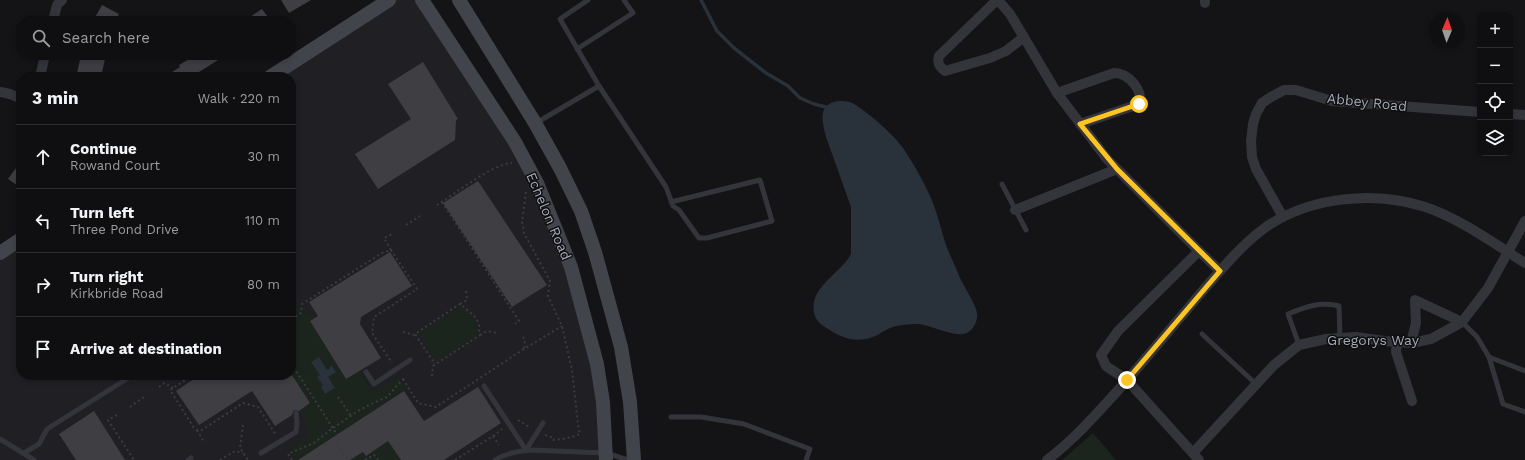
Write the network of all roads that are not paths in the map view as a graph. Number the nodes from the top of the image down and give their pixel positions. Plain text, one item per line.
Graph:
1 (62, 0) edge
2 (389, 0) edge
3 (422, 0) edge
4 (459, 0) edge
5 (588, 0) edge
6 (624, 0) edge
7 (998, 0) edge
8 (54, 16) edge
9 (1024, 37) junction
10 (577, 49) junction
11 (44, 60) edge
12 (41, 72) edge
13 (278, 72) edge
14 (599, 86) junction
15 (0, 92) edge
16 (1057, 93) junction
17 (16, 96) edge
18 (1477, 112) edge
19 (1513, 114) edge
20 (1525, 115) edge
21 (535, 123) junction
22 (1080, 124) junction
23 (1117, 169) junction
24 (1002, 184) dead end
25 (671, 202) junction
26 (1016, 210) junction
27 (1283, 217) junction
28 (1525, 221) edge
29 (1026, 230) dead end
30 (16, 242) edge
31 (1199, 251) junction
32 (0, 252) edge
33 (1508, 252) junction
34 (1525, 263) edge
35 (1220, 271) junction
36 (1462, 322) junction
37 (1202, 334) dead end
38 (1340, 338) junction
39 (1397, 342) junction
40 (1411, 343) junction
41 (1300, 345) junction
42 (1489, 357) junction
43 (410, 360) dead end
44 (1525, 371) edge
45 (366, 372) dead end
46 (124, 380) edge
47 (1127, 380) junction
48 (1256, 384) junction
49 (484, 386) dead end
50 (1412, 401) dead end
51 (1525, 412) edge
52 (296, 413) dead end
53 (671, 417) dead end
54 (543, 423) dead end
55 (0, 439) edge
56 (526, 450) junction
57 (24, 453) junction
58 (261, 453) dead end
59 (606, 456) edge
60 (1196, 456) edge
61 (34, 460) edge
62 (495, 460) edge
63 (628, 460) edge
64 (634, 460) edge
65 (806, 460) edge
66 (1047, 460) edge

1 - 8 street
2 - 13 street
3 - 59 street, Echelon Road
4 - 21 street, Echelon Road
5 - 10 lane
6 - 10 lane
7 - 9 street
7 - 9 street
9 - 16 street
10 - 14 lane
11 - 12 street
14 - 21 lane
14 - 25 lane
15 - 17 street
16 - 22 street
16 - 22 street
18 - 27 street, Abbey Road
19 - 20 street
21 - 64 street, Echelon Road
22 - 23 street
23 - 26 street
23 - 31 street
24 - 26 lane
25 - 25 lane
26 - 29 lane
27 - 33 street
27 - 35 street
28 - 33 street, Gregorys Way
30 - 32 street
31 - 35 street
31 - 47 street
33 - 34 street
33 - 36 street, Gregorys Way
35 - 47 street
36 - 40 street, Gregorys Way
36 - 40 street
36 - 42 lane
37 - 48 lane
38 - 39 street, Gregorys Way
38 - 41 street, Gregorys Way
38 - 41 lane
39 - 40 street, Gregorys Way
39 - 50 street
41 - 48 street, Gregorys Way
42 - 44 lane
42 - 51 lane
43 - 45 lane
46 - 57 lane
47 - 60 street
47 - 66 street
48 - 60 street, Gregorys Way
49 - 56 lane
52 - 58 lane
53 - 65 lane
54 - 56 lane
55 - 57 lane
56 - 59 lane
56 - 62 lane
57 - 61 lane
59 - 63 lane

